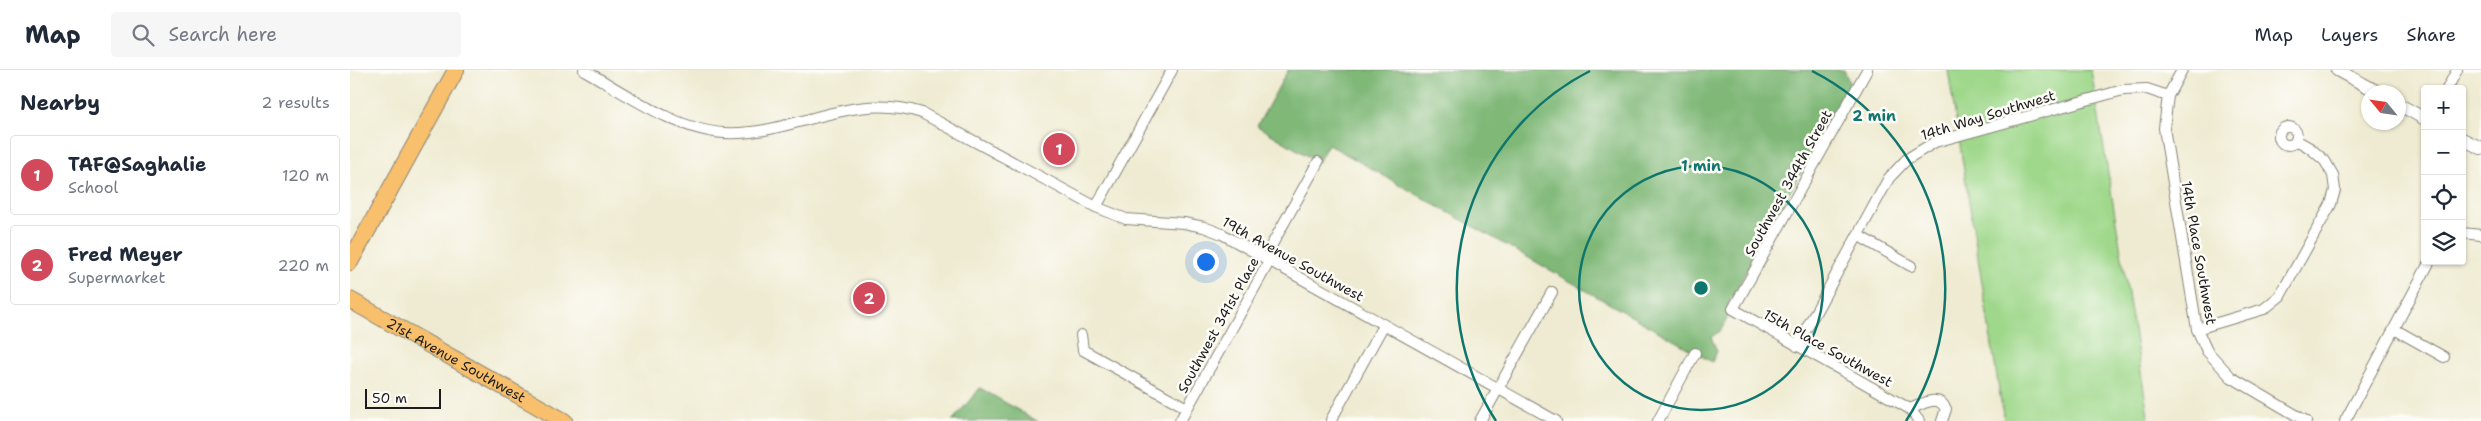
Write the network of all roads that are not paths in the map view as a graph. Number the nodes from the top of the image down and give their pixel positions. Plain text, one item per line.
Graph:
1 (456, 70) edge
2 (584, 70) edge
3 (1172, 70) edge
4 (1867, 70) edge
5 (2182, 70) edge
6 (2337, 70) edge
7 (2457, 70) edge
8 (2365, 85) edge
9 (2449, 85) edge
10 (2168, 96) junction
11 (2406, 108) edge
12 (2421, 117) edge
13 (2296, 140) dead end
14 (2466, 141) edge
15 (2481, 148) edge
16 (1318, 162) dead end
17 (1096, 207) junction
18 (2466, 233) edge
19 (2481, 235) edge
20 (1859, 236) junction
21 (1270, 260) junction
22 (350, 262) edge
23 (2428, 265) edge
24 (1911, 266) dead end
25 (1552, 292) dead end
26 (350, 300) edge
27 (1733, 309) joint
28 (1383, 326) junction
29 (2197, 329) junction
30 (2394, 329) junction
31 (1081, 335) dead end
32 (1798, 346) junction
33 (1695, 353) dead end
34 (2444, 357) dead end
35 (1498, 389) junction
36 (1187, 408) junction
37 (1910, 409) junction
38 (1331, 420) edge
39 (564, 421) edge
40 (1180, 421) edge
41 (1480, 421) edge
42 (1556, 421) edge
43 (1658, 421) edge
44 (1919, 421) edge
45 (1942, 421) edge
46 (2306, 421) edge
47 (2345, 421) edge

1 - 22 main road
2 - 17 street, 19th Avenue Southwest
3 - 17 street
4 - 27 street, Southwest 344th Street
5 - 10 street, 14th Place Southwest
6 - 8 street
7 - 9 street
10 - 20 street, 14th Way Southwest
10 - 29 street, 14th Place Southwest
11 - 12 street
13 - 29 street
14 - 15 street
16 - 21 street, Southwest 341st Place
17 - 21 street, 19th Avenue Southwest
18 - 19 street
20 - 24 street
20 - 32 street, 14th Way Southwest
21 - 28 street, 19th Avenue Southwest
21 - 36 street, Southwest 341st Place
23 - 30 street
25 - 35 street
26 - 39 main road, 21st Avenue Southwest
27 - 32 street, 15th Place Southwest
28 - 35 street, 19th Avenue Southwest
28 - 38 street
29 - 46 street, 14th Place Southwest
30 - 34 street
30 - 47 street
31 - 36 street
32 - 37 street, 15th Place Southwest
33 - 43 street
35 - 41 street
35 - 42 street, 19th Avenue Southwest
36 - 40 street, Southwest 341st Place
37 - 44 street, 15th Place Southwest
37 - 45 street

